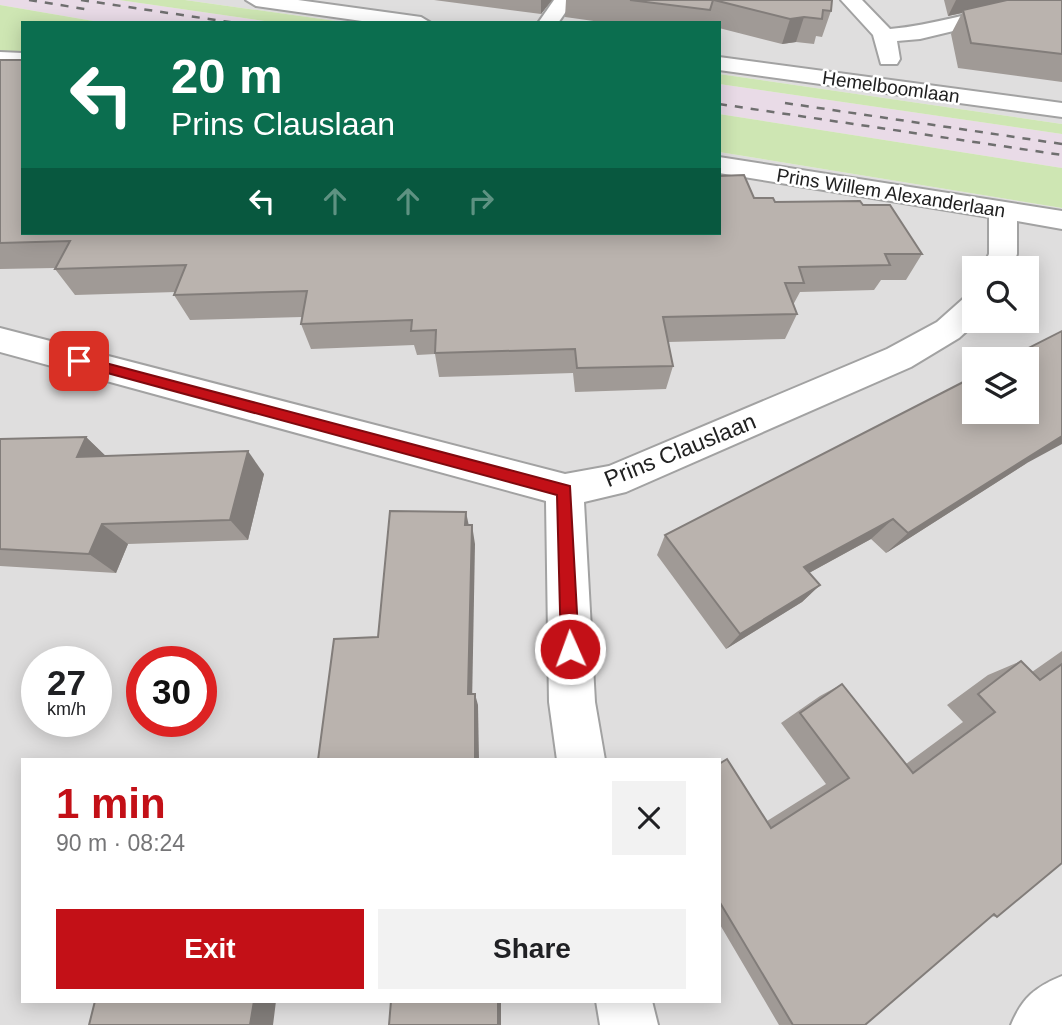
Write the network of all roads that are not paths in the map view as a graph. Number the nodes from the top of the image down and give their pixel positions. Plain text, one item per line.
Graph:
1 (256, 0) edge
2 (564, 0) edge
3 (851, 0) edge
4 (1057, 0) edge
5 (303, 3) edge
6 (409, 21) edge
7 (549, 21) edge
8 (885, 36) junction
9 (0, 58) edge
10 (21, 59) edge
11 (721, 64) edge
12 (884, 86) junction
13 (1062, 110) edge
14 (721, 165) edge
15 (1003, 211) junction
16 (1062, 220) edge
17 (1002, 256) edge
18 (962, 318) edge
19 (0, 340) edge
20 (565, 491) junction
21 (581, 758) edge
22 (624, 1003) edge
23 (1062, 1004) edge
24 (629, 1025) edge
25 (1040, 1025) edge

1 - 5 street
2 - 7 street
3 - 8 street
4 - 8 street
5 - 6 street
8 - 12 street
9 - 10 street
11 - 12 street, Hemelboomlaan
12 - 13 street, Hemelboomlaan
14 - 15 street, Prins Willem Alexanderlaan
15 - 16 street, Prins Willem Alexanderlaan
15 - 17 street
18 - 20 street, Prins Clauslaan
19 - 20 street, Prins Clauslaan
20 - 21 street
22 - 24 street
23 - 25 street

